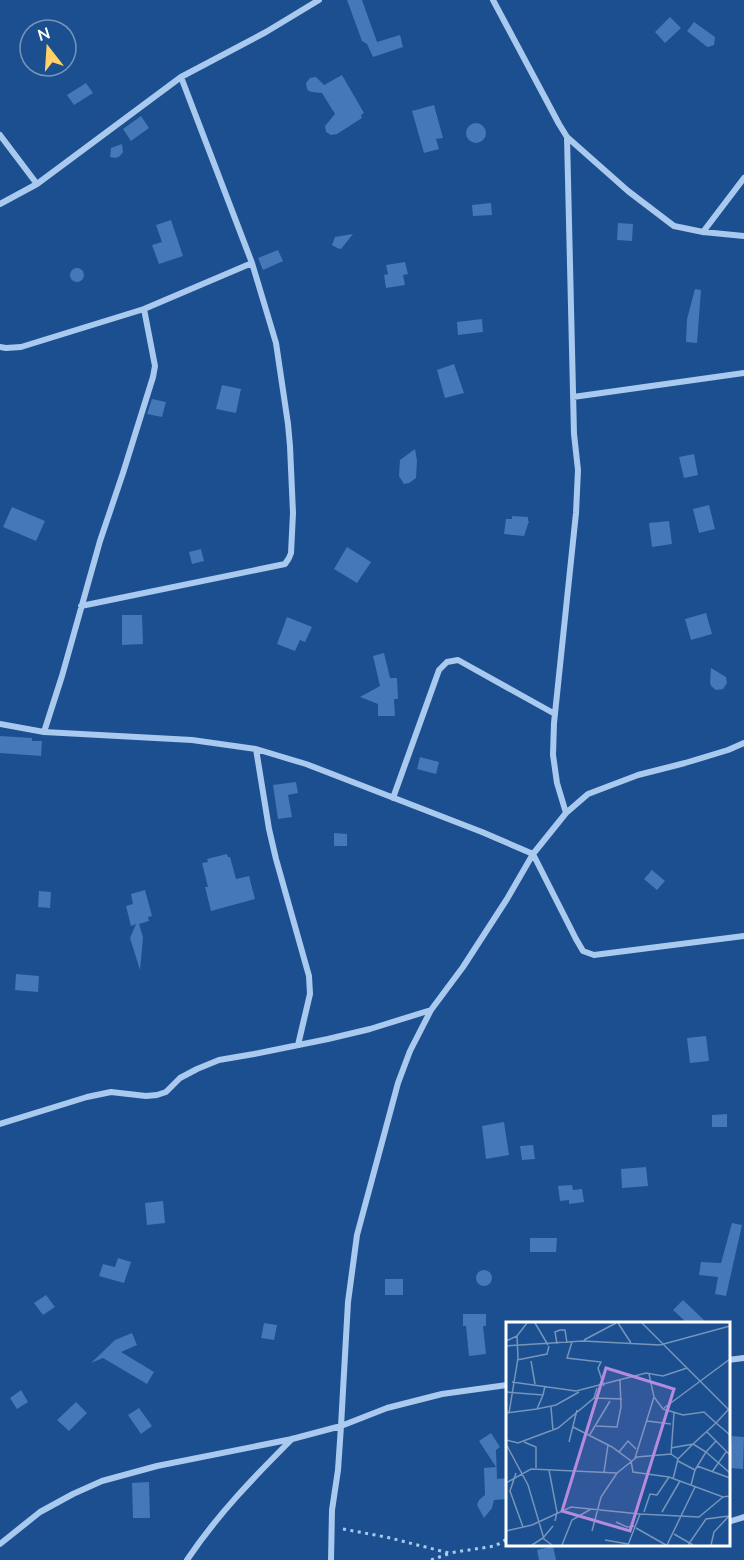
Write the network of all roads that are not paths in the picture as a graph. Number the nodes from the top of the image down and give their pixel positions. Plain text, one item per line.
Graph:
1 (319, 0) edge
2 (494, 0) edge
3 (181, 77) junction
4 (0, 135) edge
5 (567, 137) junction
6 (744, 178) edge
7 (37, 184) junction
8 (0, 204) edge
9 (703, 232) junction
10 (744, 236) edge
11 (252, 262) junction
12 (144, 309) junction
13 (0, 347) edge
14 (744, 373) edge
15 (573, 397) junction
16 (81, 606) junction
17 (555, 714) junction
18 (0, 724) edge
19 (44, 732) junction
20 (744, 743) edge
21 (256, 749) junction
22 (393, 798) junction
23 (566, 813) junction
24 (533, 854) junction
25 (744, 936) edge
26 (431, 1011) junction
27 (298, 1045) junction
28 (0, 1124) edge
29 (744, 1358) edge
30 (729, 1360) edge
31 (506, 1385) edge
32 (341, 1426) junction
33 (292, 1439) junction
34 (744, 1517) edge
35 (729, 1522) edge
36 (0, 1544) edge
37 (187, 1560) edge
38 (331, 1560) edge

1 - 3 street
2 - 5 street
3 - 7 street
3 - 11 street
4 - 7 street
5 - 9 street
5 - 15 street
6 - 9 street
7 - 8 street
9 - 10 street
11 - 12 street
11 - 16 street
12 - 13 street
12 - 16 street
14 - 15 street
15 - 17 street
16 - 19 street
17 - 22 street
17 - 23 street
18 - 19 street
19 - 21 street
20 - 23 street
21 - 22 street
21 - 27 street
22 - 24 street
23 - 24 street
24 - 25 street
24 - 26 street
26 - 27 street
26 - 32 street
27 - 28 street
29 - 30 street
31 - 32 street
32 - 33 street
32 - 38 street
33 - 36 street
33 - 37 street
34 - 35 street

